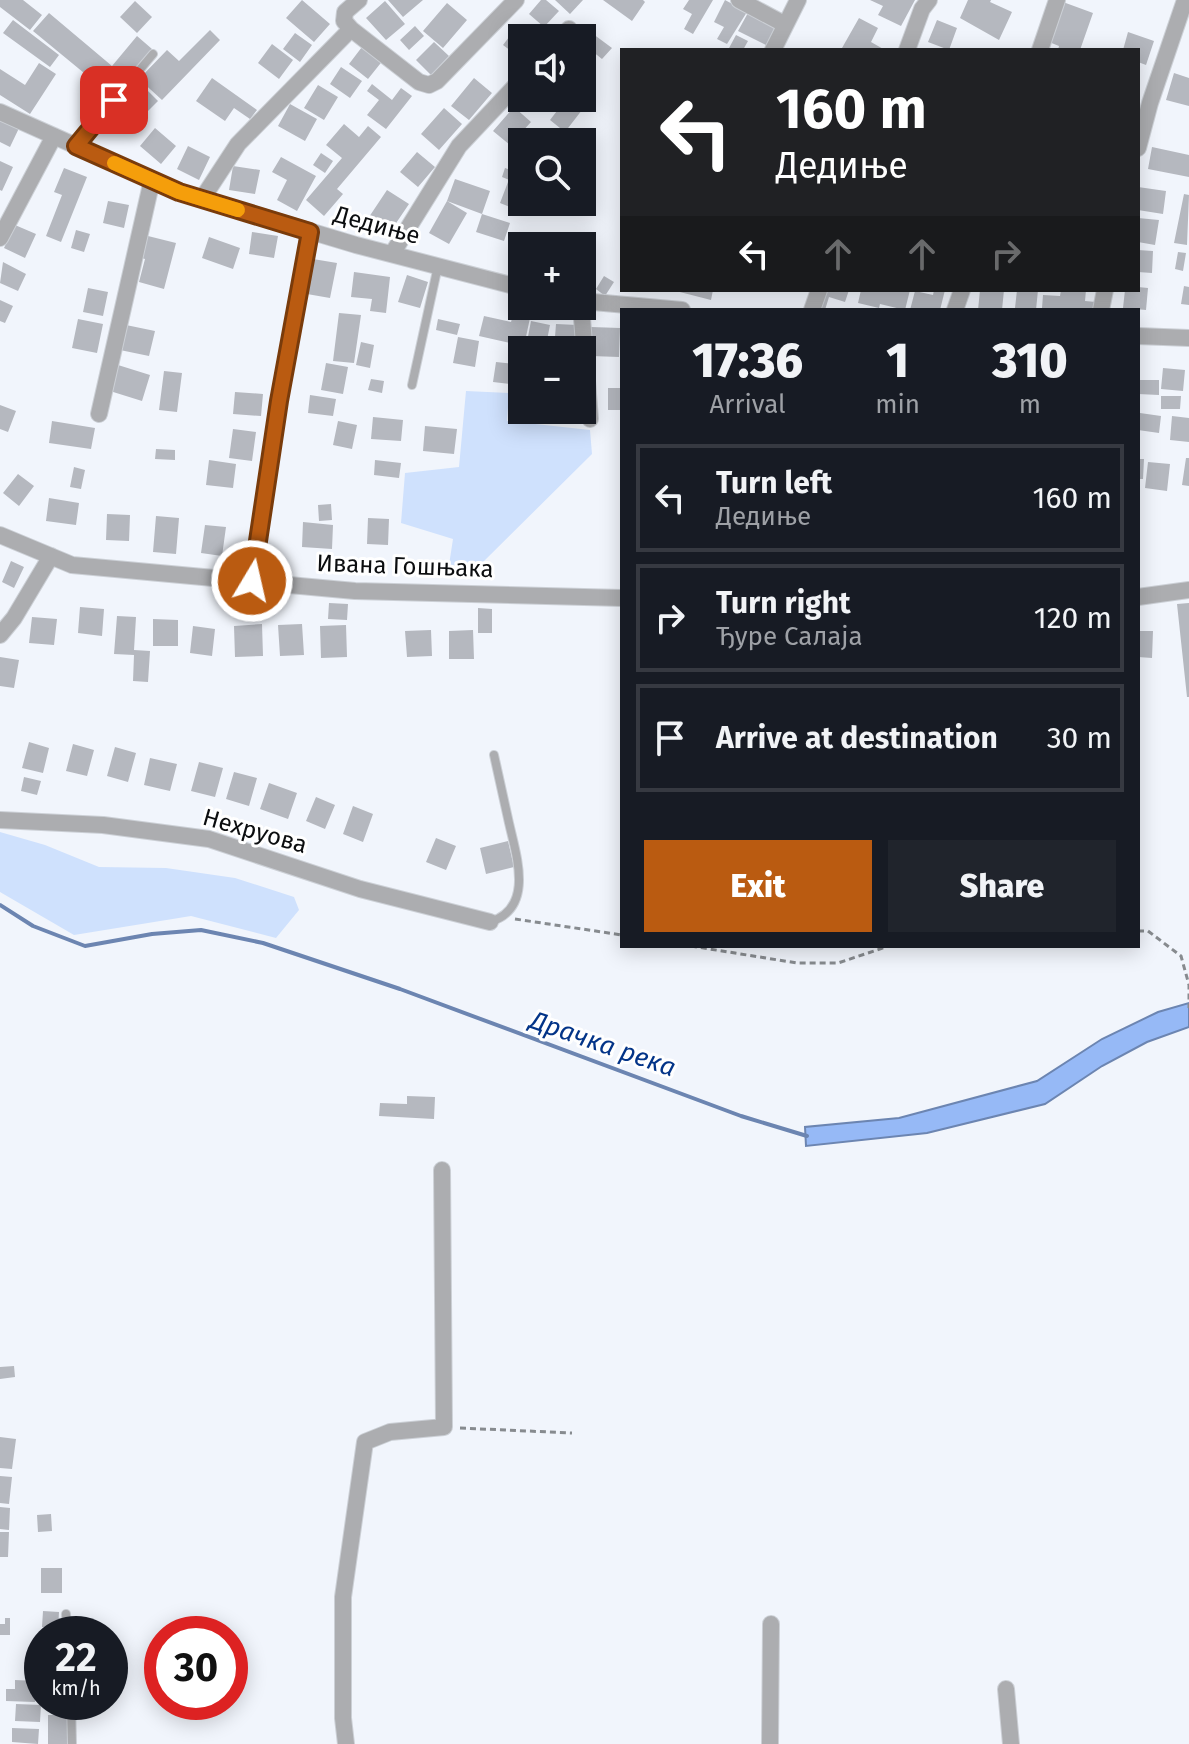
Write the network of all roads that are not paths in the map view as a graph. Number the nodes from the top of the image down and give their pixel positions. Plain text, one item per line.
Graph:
1 (359, 0) edge
2 (516, 0) edge
3 (739, 0) edge
4 (798, 0) edge
5 (929, 0) edge
6 (1057, 0) edge
7 (1185, 0) edge
8 (784, 24) junction
9 (351, 29) junction
10 (774, 48) edge
11 (908, 48) edge
12 (1041, 48) edge
13 (153, 54) dead end
14 (508, 94) edge
15 (0, 112) edge
16 (54, 136) junction
17 (1140, 140) edge
18 (76, 146) junction
19 (152, 180) junction
20 (202, 199) junction
21 (310, 232) junction
22 (0, 238) edge
23 (392, 254) junction
24 (438, 266) junction
25 (508, 284) edge
26 (668, 292) edge
27 (596, 304) edge
28 (662, 308) joint
29 (1140, 336) edge
30 (1189, 338) edge
31 (412, 385) dead end
32 (99, 414) dead end
33 (0, 535) edge
34 (51, 556) junction
35 (252, 581) junction
36 (1189, 590) edge
37 (1140, 597) edge
38 (620, 598) edge
39 (0, 635) edge
40 (494, 755) dead end
41 (0, 820) edge
42 (497, 920) joint
43 (442, 1170) dead end
44 (771, 1624) dead end
45 (1006, 1689) dead end
46 (71, 1720) edge
47 (72, 1744) edge
48 (346, 1744) edge
49 (770, 1744) edge
50 (1011, 1744) edge

1 - 9 street
2 - 9 street
3 - 8 street
4 - 8 street
5 - 11 street
6 - 12 street
7 - 17 street
8 - 10 street
9 - 20 street
13 - 18 lane
14 - 23 street
15 - 16 street, Дедиње
16 - 18 street, Дедиње
16 - 22 street
18 - 19 street, Дедиње
19 - 20 street, Дедиње
19 - 32 street
20 - 21 street, Дедиње
21 - 23 street, Дедиње
21 - 35 street
23 - 24 street, Дедиње
24 - 25 street, Дедиње
24 - 31 lane
26 - 28 street
27 - 28 street
29 - 30 street
33 - 34 street, Ивана Гошњака
34 - 35 street, Ивана Гошњака
34 - 39 street
35 - 38 street, Ивана Гошњака
36 - 37 street
40 - 42 lane
41 - 42 street, Нехруова
43 - 48 street
44 - 49 street
45 - 50 street
46 - 47 lane

